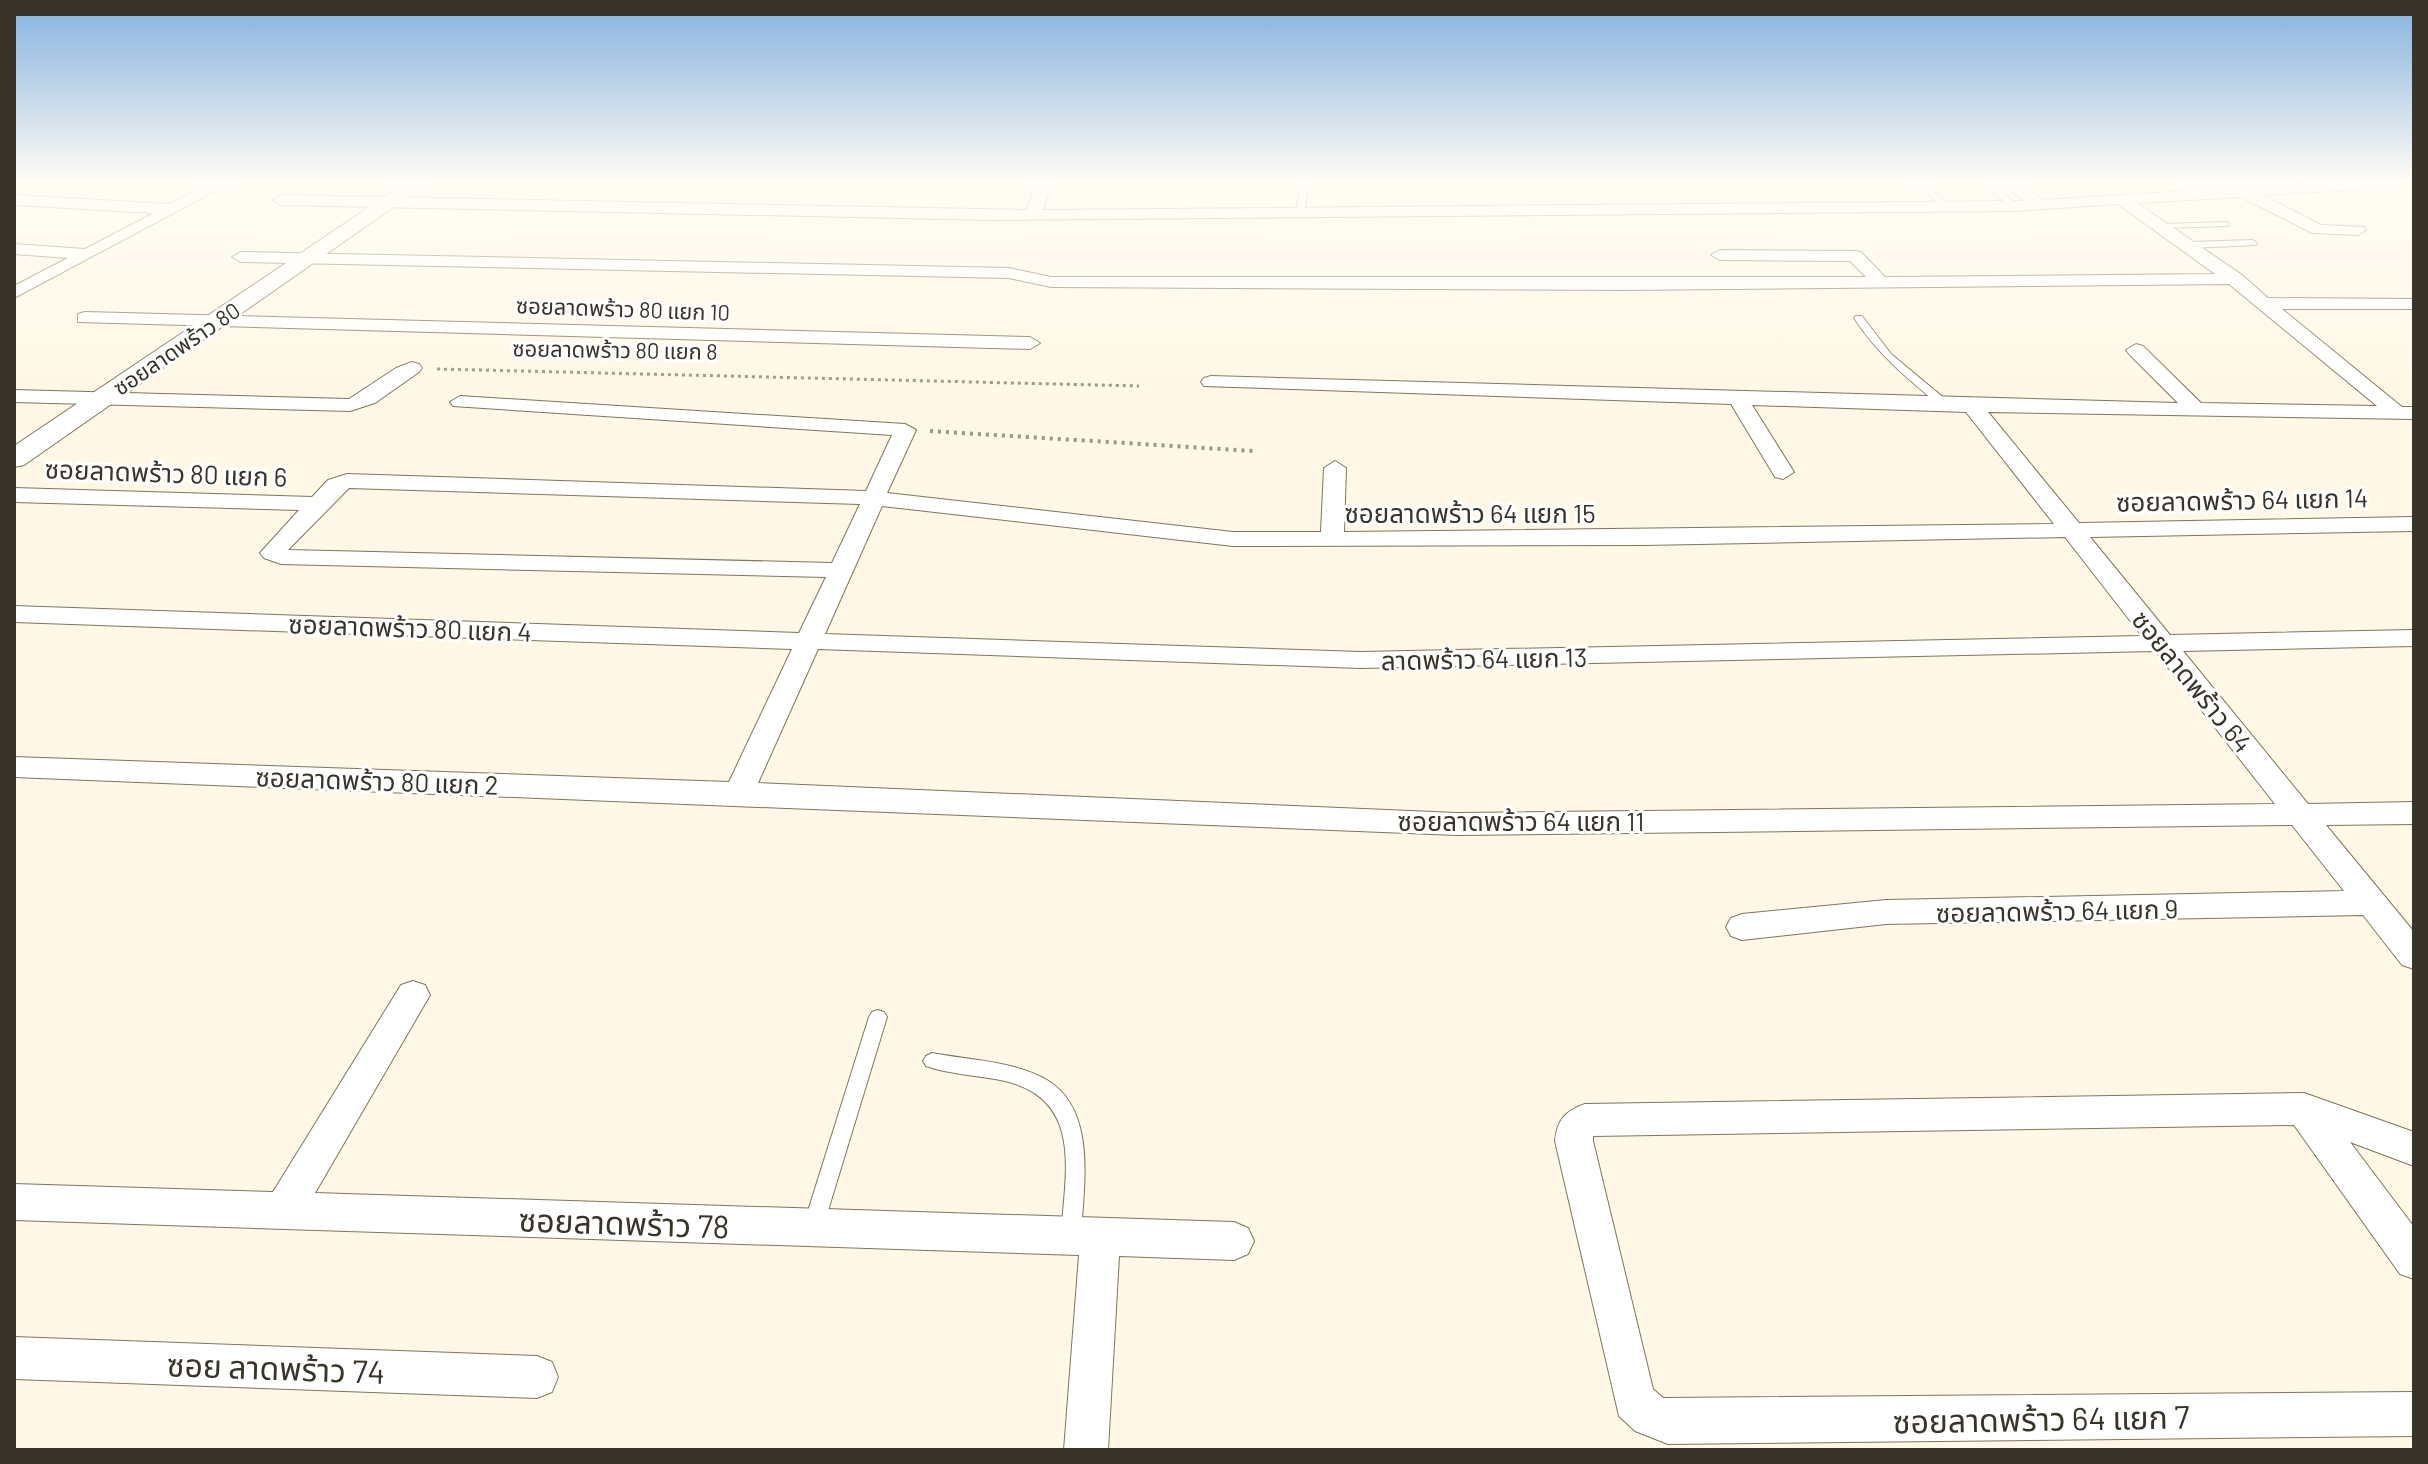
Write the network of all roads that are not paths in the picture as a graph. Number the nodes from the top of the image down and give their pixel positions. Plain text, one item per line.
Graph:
1 (49, 251) edge
2 (94, 251) edge
3 (317, 251) edge
4 (2199, 251) edge
5 (89, 254) junction
6 (1720, 255) dead end
7 (241, 257) dead end
8 (307, 258) junction
9 (2236, 279) junction
10 (1882, 284) junction
11 (14, 293) edge
12 (2269, 303) junction
13 (2414, 304) edge
14 (85, 318) dead end
15 (1859, 318) dead end
16 (215, 322) junction
17 (1030, 343) dead end
18 (2136, 350) dead end
19 (412, 368) road end
20 (1211, 382) dead end
21 (14, 396) edge
22 (103, 398) junction
23 (1738, 399) junction
24 (460, 402) dead end
25 (1959, 405) junction
26 (2197, 411) junction
27 (2405, 413) edge
28 (14, 459) edge
29 (1335, 468) dead end
30 (1783, 472) dead end
31 (14, 495) edge
32 (873, 498) junction
33 (317, 504) junction
34 (2414, 524) edge
35 (2071, 529) junction
36 (1332, 541) junction
37 (839, 570) junction
38 (14, 614) edge
39 (2414, 638) edge
40 (807, 639) junction
41 (2161, 643) junction
42 (14, 767) edge
43 (739, 793) junction
44 (2303, 817) junction
45 (2409, 819) edge
46 (2372, 903) junction
47 (1742, 927) dead end
48 (2414, 956) edge
49 (413, 995) dead end
50 (878, 1017) dead end
51 (932, 1061) dead end
52 (2304, 1109) junction
53 (2414, 1149) edge
54 (14, 1202) edge
55 (283, 1211) junction
56 (813, 1228) junction
57 (1086, 1237) junction
58 (1234, 1241) dead end
59 (2414, 1260) edge
60 (14, 1358) edge
61 (537, 1377) dead end
62 (2414, 1414) edge
63 (1086, 1450) edge

1 - 5 street
2 - 5 street
3 - 8 street, ซอยลาดพร้าว 80
4 - 9 street
5 - 11 street
6 - 10 street
7 - 8 street
8 - 10 street
8 - 16 street, ซอยลาดพร้าว 80
9 - 10 street
9 - 12 street
12 - 13 street
12 - 27 street
14 - 16 street, ซอยลาดพร้าว 80 แยก 10
15 - 25 lane
16 - 17 street, ซอยลาดพร้าว 80 แยก 10
16 - 22 street, ซอยลาดพร้าว 80
18 - 26 street
19 - 22 street
20 - 23 street
21 - 22 street
22 - 28 street, ซอยลาดพร้าว 80
23 - 25 street
23 - 30 street
24 - 32 street
25 - 26 street
25 - 35 street, ซอยลาดพร้าว 64
26 - 27 street
29 - 36 street
31 - 33 street, ซอยลาดพร้าว 80 แยก 6
32 - 33 street, ซอยลาดพร้าว 64 แยก 15
32 - 36 street, ซอยลาดพร้าว 64 แยก 15
32 - 37 street
33 - 37 street, ซอยลาดพร้าว 64 แยก 15
34 - 35 street, ซอยลาดพร้าว 64 แยก 14
35 - 36 street, ซอยลาดพร้าว 64 แยก 15
35 - 41 street, ซอยลาดพร้าว 64
37 - 40 street
38 - 40 street, ซอยลาดพร้าว 80 แยก 4
39 - 41 street, ลาดพร้าว 64 แยก 13
40 - 41 street, ลาดพร้าว 64 แยก 13
40 - 43 street
41 - 44 street, ซอยลาดพร้าว 64
42 - 43 street, ซอยลาดพร้าว 80 แยก 2
43 - 44 street, ซอยลาดพร้าว 64 แยก 11
44 - 45 street, ซอยลาดพร้าว 64 แยก 11
44 - 46 street, ซอยลาดพร้าว 64
46 - 47 street, ซอยลาดพร้าว 64 แยก 9
46 - 48 street, ซอยลาดพร้าว 64
49 - 55 street
50 - 56 lane
51 - 57 lane
52 - 53 street
52 - 59 street
52 - 62 street, ซอยลาดพร้าว 64 แยก 7
54 - 55 street, ซอยลาดพร้าว 78
55 - 56 street, ซอยลาดพร้าว 78
56 - 57 street, ซอยลาดพร้าว 78
57 - 58 street, ซอยลาดพร้าว 78
57 - 63 street
60 - 61 street, ซอย ลาดพร้าว 74

